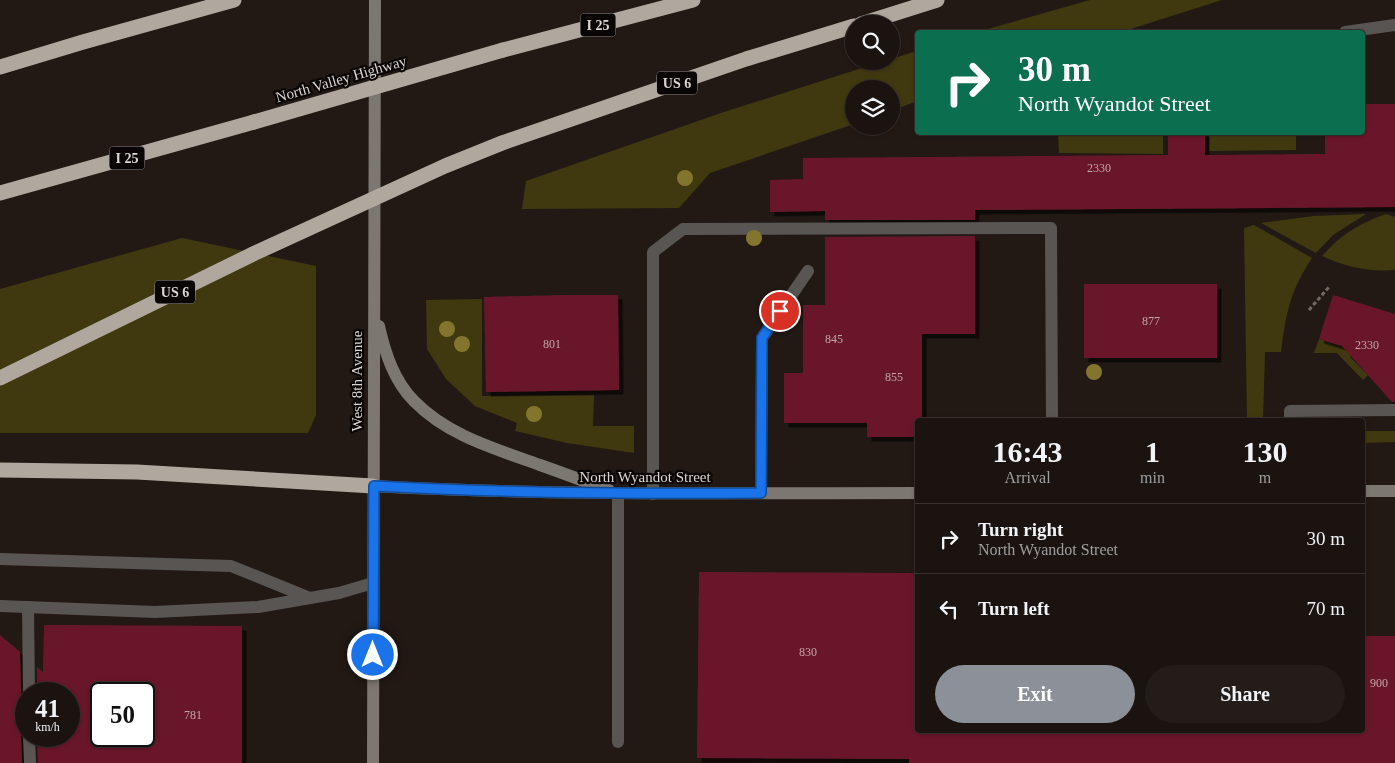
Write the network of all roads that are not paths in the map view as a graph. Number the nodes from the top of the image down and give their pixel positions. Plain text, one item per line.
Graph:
1 (234, 0) edge
2 (375, 0) edge
3 (693, 0) edge
4 (937, 0) edge
5 (890, 15) edge
6 (1395, 25) edge
7 (845, 29) edge
8 (1359, 30) edge
9 (83, 42) junction
10 (0, 56) edge
11 (0, 68) edge
12 (0, 193) edge
13 (808, 271) dead end
14 (374, 300) junction
15 (0, 378) edge
16 (1395, 410) edge
17 (1052, 418) edge
18 (1290, 418) edge
19 (0, 470) edge
20 (374, 486) junction
21 (1365, 491) edge
22 (1395, 491) edge
23 (761, 493) junction
24 (915, 493) edge
25 (618, 494) junction
26 (653, 494) junction
27 (0, 559) edge
28 (374, 583) junction
29 (310, 598) junction
30 (0, 606) edge
31 (28, 607) junction
32 (29, 682) edge
33 (618, 742) dead end
34 (29, 747) edge
35 (30, 763) edge
36 (373, 763) edge

1 - 9 highway
2 - 14 main road, West 8th Avenue
3 - 12 highway, North Valley Highway / I 25, bridge
4 - 5 highway
6 - 8 lane
7 - 15 highway, US 6, bridge
9 - 10 highway
9 - 11 highway
13 - 23 lane
14 - 20 main road, West 8th Avenue
14 - 25 main road
16 - 18 lane
17 - 26 lane
19 - 20 highway
20 - 25 main road, North Wyandot Street
20 - 28 main road, West 8th Avenue
21 - 22 main road
23 - 24 main road, North Wyandot Street
23 - 26 main road, North Wyandot Street
25 - 26 main road, North Wyandot Street
25 - 33 lane
27 - 29 lane
28 - 29 lane
28 - 36 main road, West 8th Avenue
29 - 31 lane
30 - 31 lane
31 - 32 lane
34 - 35 lane

